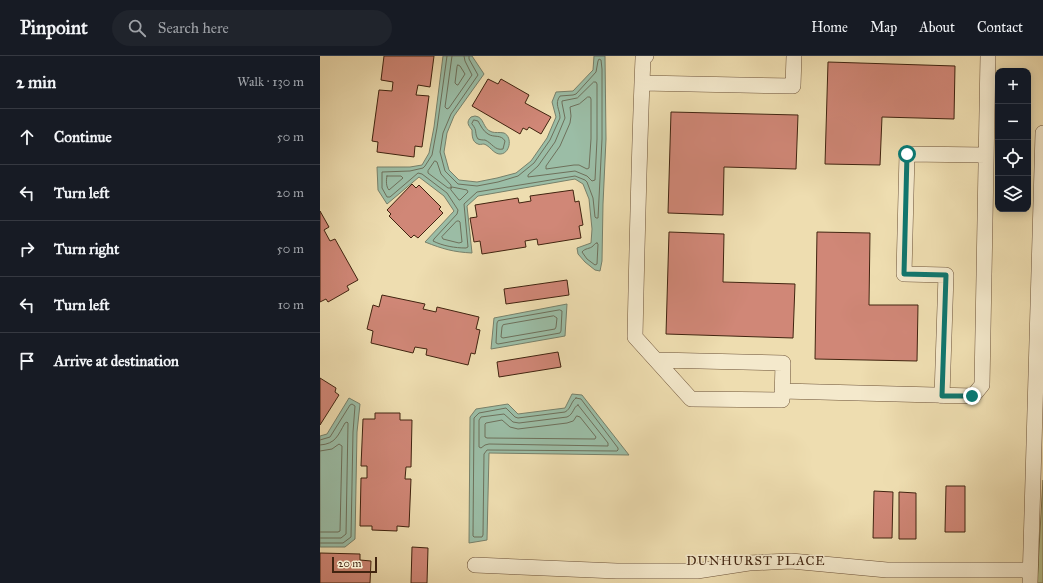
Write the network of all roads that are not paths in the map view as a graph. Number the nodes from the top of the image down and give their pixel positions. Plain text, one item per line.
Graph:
1 (646, 56) edge
2 (794, 56) edge
3 (988, 56) edge
4 (642, 83) junction
5 (1043, 133) edge
6 (986, 155) junction
7 (1042, 200) edge
8 (657, 360) junction
9 (782, 391) junction
10 (942, 396) junction
11 (475, 565) dead end
12 (1030, 577) edge

1 - 4 street
2 - 4 street
3 - 6 street
4 - 8 street
5 - 7 street
6 - 10 street
6 - 10 street
7 - 12 street
8 - 9 street
8 - 9 street
9 - 10 street
11 - 12 street

